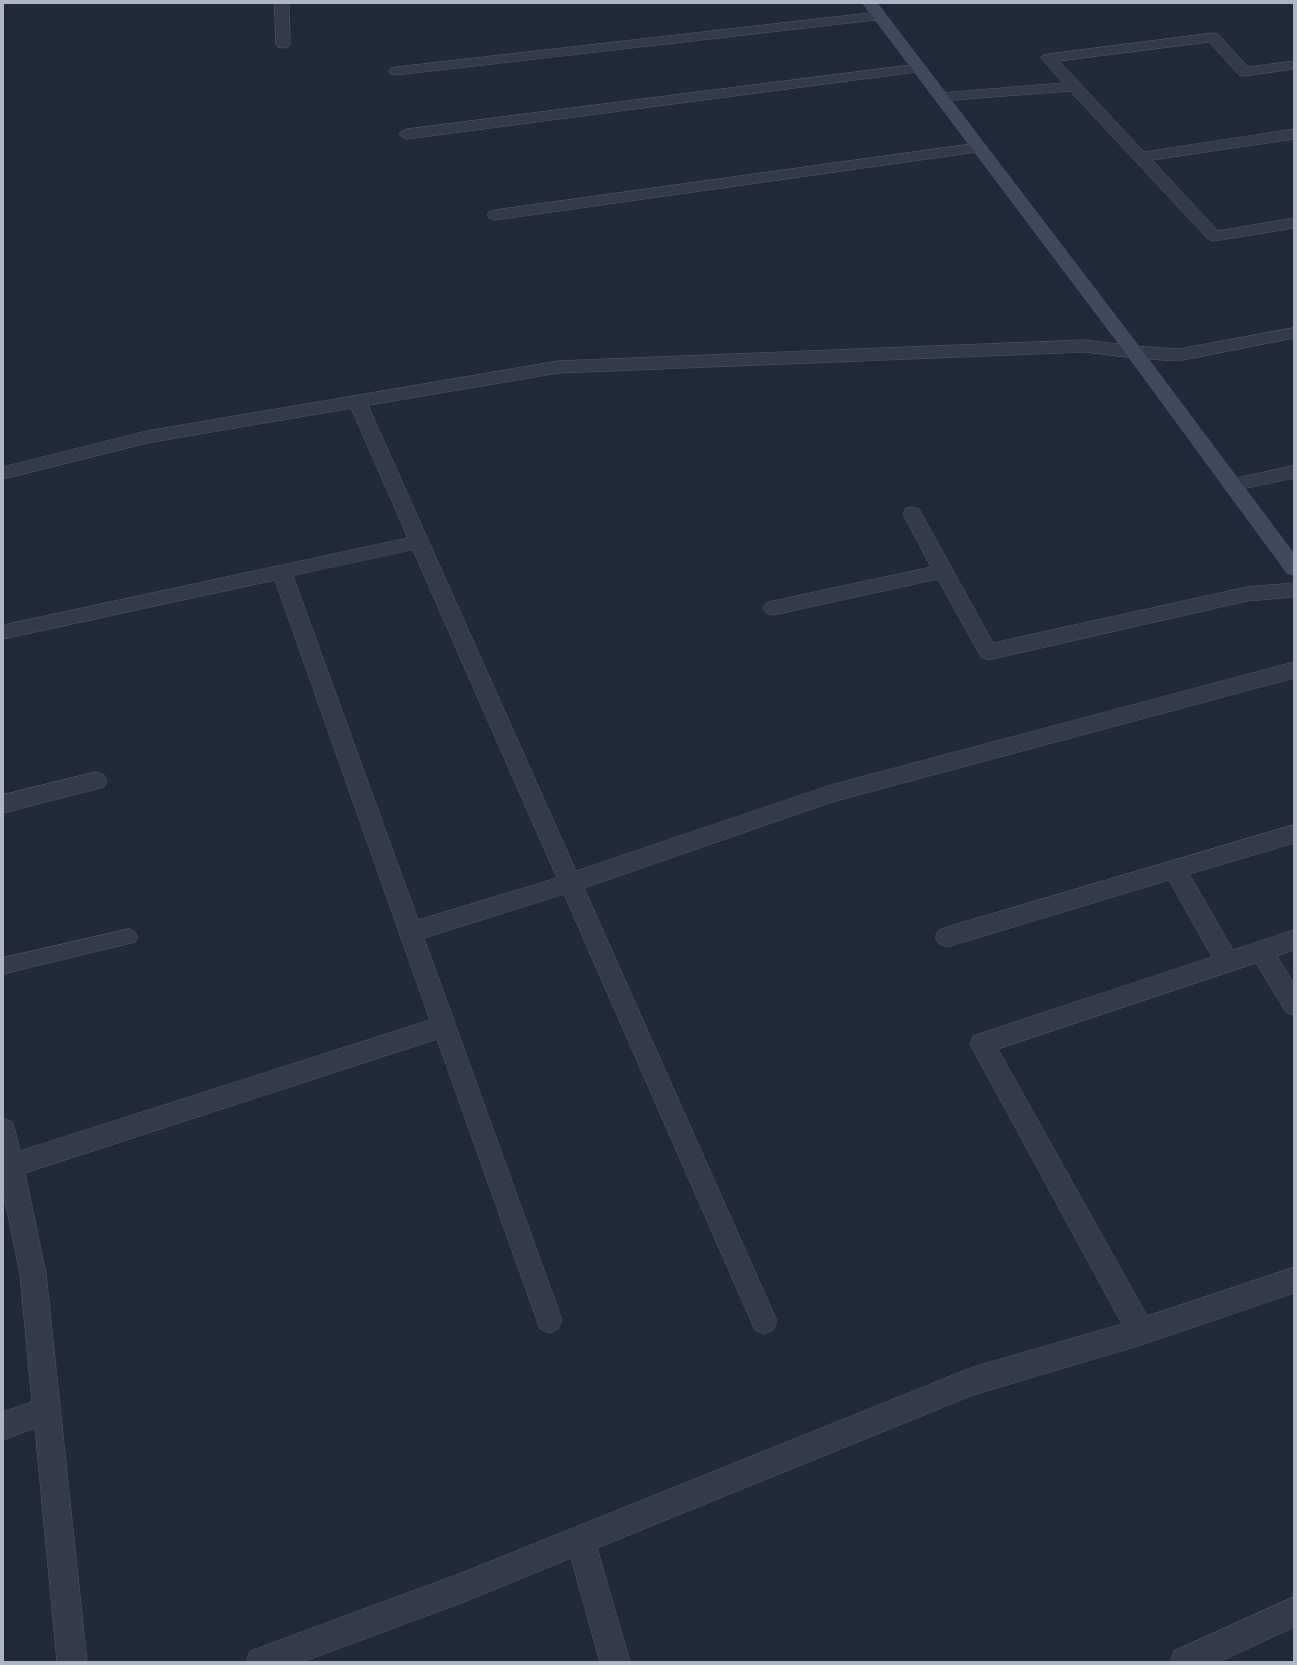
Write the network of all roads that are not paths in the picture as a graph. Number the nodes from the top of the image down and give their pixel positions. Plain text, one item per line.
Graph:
1 (282, 3) edge
2 (874, 9) edge
3 (284, 44) dead end
4 (1294, 65) edge
5 (919, 68) junction
6 (396, 71) dead end
7 (1075, 86) junction
8 (941, 97) junction
9 (407, 134) dead end
10 (1294, 134) edge
11 (979, 148) junction
12 (1140, 157) junction
13 (495, 215) dead end
14 (1294, 223) edge
15 (1294, 333) edge
16 (1134, 352) junction
17 (357, 401) junction
18 (1294, 472) edge
19 (3, 473) edge
20 (1232, 485) junction
21 (912, 514) dead end
22 (419, 542) junction
23 (1294, 568) edge
24 (944, 571) junction
25 (282, 572) junction
26 (1294, 590) edge
27 (773, 608) dead end
28 (3, 632) edge
29 (1294, 670) edge
30 (96, 781) dead end
31 (3, 804) edge
32 (1294, 834) edge
33 (1174, 870) junction
34 (570, 883) junction
35 (411, 932) junction
36 (129, 937) dead end
37 (947, 937) dead end
38 (1294, 940) edge
39 (1262, 951) junction
40 (1227, 962) junction
41 (3, 966) edge
42 (1294, 1005) edge
43 (444, 1026) junction
44 (3, 1130) edge
45 (7, 1167) edge
46 (1294, 1280) edge
47 (549, 1320) dead end
48 (764, 1321) dead end
49 (1141, 1332) junction
50 (47, 1410) junction
51 (3, 1426) edge
52 (580, 1540) junction
53 (1294, 1612) edge
54 (72, 1662) edge
55 (261, 1662) edge
56 (615, 1662) edge
57 (1185, 1662) edge

1 - 3 street
2 - 5 main road
2 - 6 street
4 - 7 street
5 - 8 main road
5 - 9 street
7 - 8 street
7 - 12 street
8 - 11 main road
10 - 12 street
11 - 13 street
11 - 16 main road
12 - 14 street
15 - 16 street
16 - 17 street
16 - 20 main road
17 - 19 street
17 - 22 street
18 - 20 street
20 - 23 main road
21 - 24 street
22 - 25 street
22 - 34 street
24 - 26 street
24 - 27 street
25 - 28 street
25 - 35 street
29 - 34 street
30 - 31 street
32 - 33 street
33 - 37 street
33 - 40 street
34 - 35 street
34 - 48 street
35 - 43 street
36 - 41 lane
38 - 39 street
39 - 40 street
39 - 42 street
40 - 49 street
43 - 45 street
43 - 47 street
44 - 45 street
45 - 50 street
46 - 49 street
49 - 52 street
50 - 51 street
50 - 54 street
52 - 55 street
52 - 56 street
53 - 57 street

